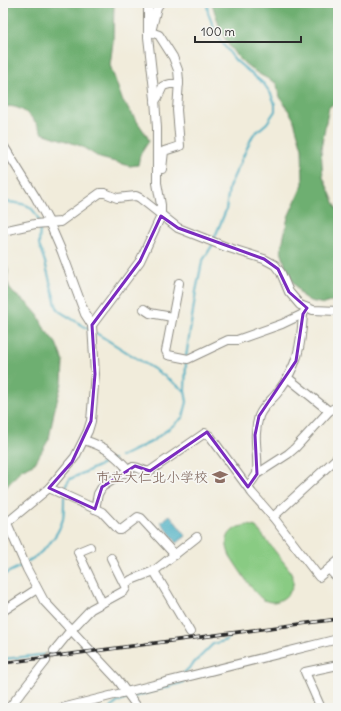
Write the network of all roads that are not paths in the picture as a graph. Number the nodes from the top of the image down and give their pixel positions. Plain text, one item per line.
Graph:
1 (148, 3) edge
2 (160, 3) edge
3 (150, 31) junction
4 (179, 84) junction
5 (155, 101) junction
6 (3, 145) edge
7 (157, 187) junction
8 (161, 216) junction
9 (47, 222) junction
10 (3, 231) edge
11 (180, 283) dead end
12 (144, 308) dead end
13 (305, 311) junction
14 (338, 311) edge
15 (172, 317) junction
16 (92, 325) junction
17 (288, 378) junction
18 (338, 406) edge
19 (328, 411) junction
20 (84, 440) junction
21 (338, 457) edge
22 (129, 470) junction
23 (257, 474) junction
24 (248, 487) junction
25 (49, 488) junction
26 (95, 509) junction
27 (273, 517) junction
28 (5, 524) edge
29 (197, 537) dead end
30 (90, 547) dead end
31 (174, 555) junction
32 (111, 558) dead end
33 (338, 561) edge
34 (329, 569) junction
35 (154, 571) junction
36 (338, 579) edge
37 (125, 584) junction
38 (37, 589) junction
39 (102, 603) junction
40 (3, 611) edge
41 (71, 630) junction
42 (190, 632) dead end
43 (338, 639) edge
44 (54, 651) tunnel mouth
45 (46, 661) tunnel mouth
46 (338, 665) edge
47 (127, 692) junction
48 (9, 708) edge
49 (62, 708) edge
50 (138, 708) edge
51 (321, 708) edge

1 - 3 street
2 - 3 street
3 - 4 street
3 - 5 street
4 - 5 street
4 - 7 street
5 - 7 street
6 - 9 street
7 - 8 street
8 - 9 street
8 - 13 street
8 - 16 street
9 - 10 street
9 - 16 street
11 - 15 street
12 - 15 street
13 - 14 street
13 - 15 street
13 - 17 street
16 - 20 street
17 - 19 street
17 - 23 street
18 - 19 street
19 - 23 street
20 - 22 street
20 - 25 street
21 - 27 street
22 - 24 street
22 - 26 street
23 - 24 street
24 - 27 street
25 - 26 street
25 - 28 street
26 - 31 street
27 - 34 street
28 - 38 street
29 - 31 street
30 - 39 street
31 - 35 street
32 - 37 street
33 - 34 street
34 - 36 street
35 - 37 street
35 - 42 street
37 - 39 street
38 - 40 street
38 - 41 street
39 - 41 street
41 - 44 street
41 - 47 street
43 - 47 street
45 - 48 street
46 - 51 street
47 - 49 street
47 - 50 street

